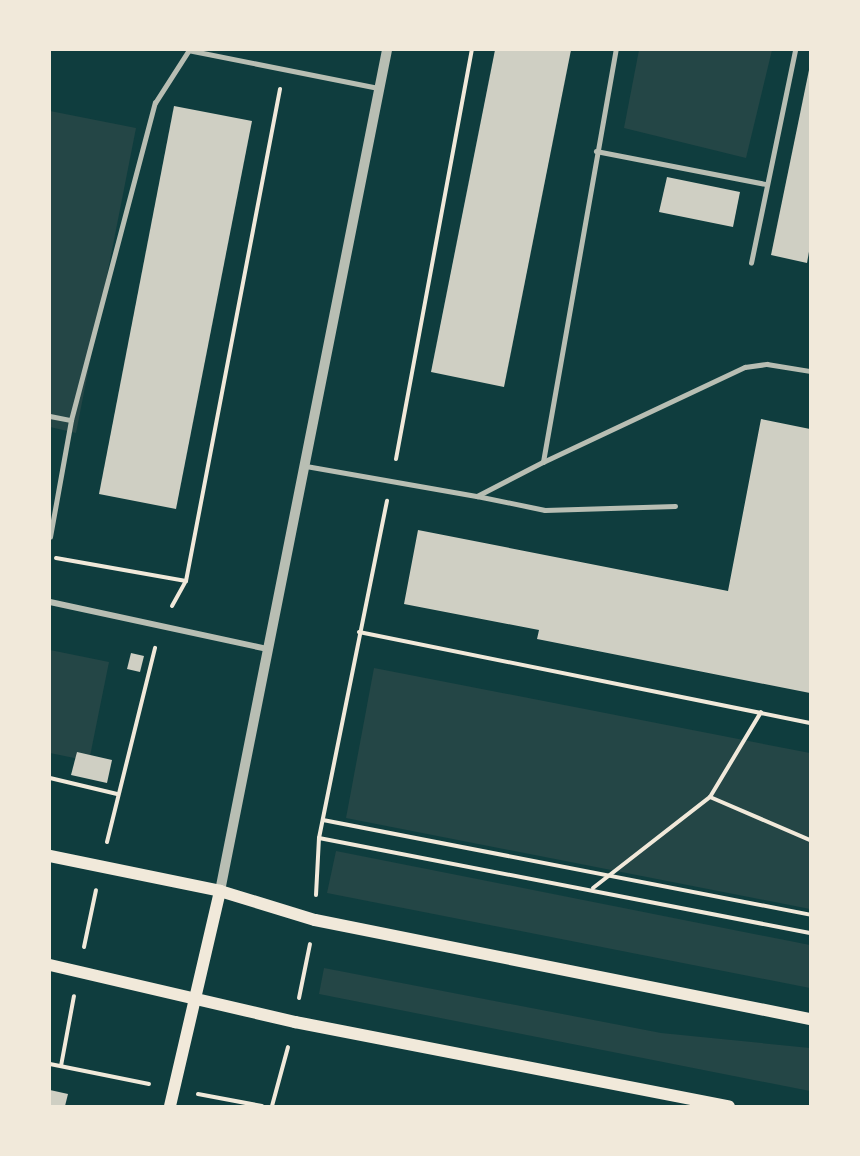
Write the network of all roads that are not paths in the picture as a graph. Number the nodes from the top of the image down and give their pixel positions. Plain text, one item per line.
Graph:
1 (189, 50) edge
2 (387, 50) edge
3 (616, 50) edge
4 (795, 50) edge
5 (379, 88) junction
6 (596, 151) junction
7 (766, 184) junction
8 (751, 263) dead end
9 (810, 371) edge
10 (50, 416) edge
11 (71, 420) junction
12 (543, 462) junction
13 (306, 466) junction
14 (477, 496) junction
15 (675, 506) dead end
16 (50, 537) edge
17 (50, 602) edge
18 (269, 649) junction
19 (50, 856) edge
20 (220, 891) junction
21 (50, 965) edge
22 (194, 997) junction
23 (810, 1019) edge
24 (170, 1107) edge
25 (729, 1107) edge

1 - 5 lane
1 - 11 lane
2 - 5 street
3 - 6 lane
4 - 7 lane
5 - 13 street
6 - 7 lane
6 - 12 lane
7 - 8 lane
9 - 12 lane
10 - 11 lane
11 - 16 lane
12 - 14 lane
13 - 14 lane
13 - 18 street
14 - 15 lane
17 - 18 street
18 - 20 street
19 - 20 main road
20 - 22 main road
20 - 23 main road
21 - 22 main road
22 - 24 main road
22 - 25 main road

